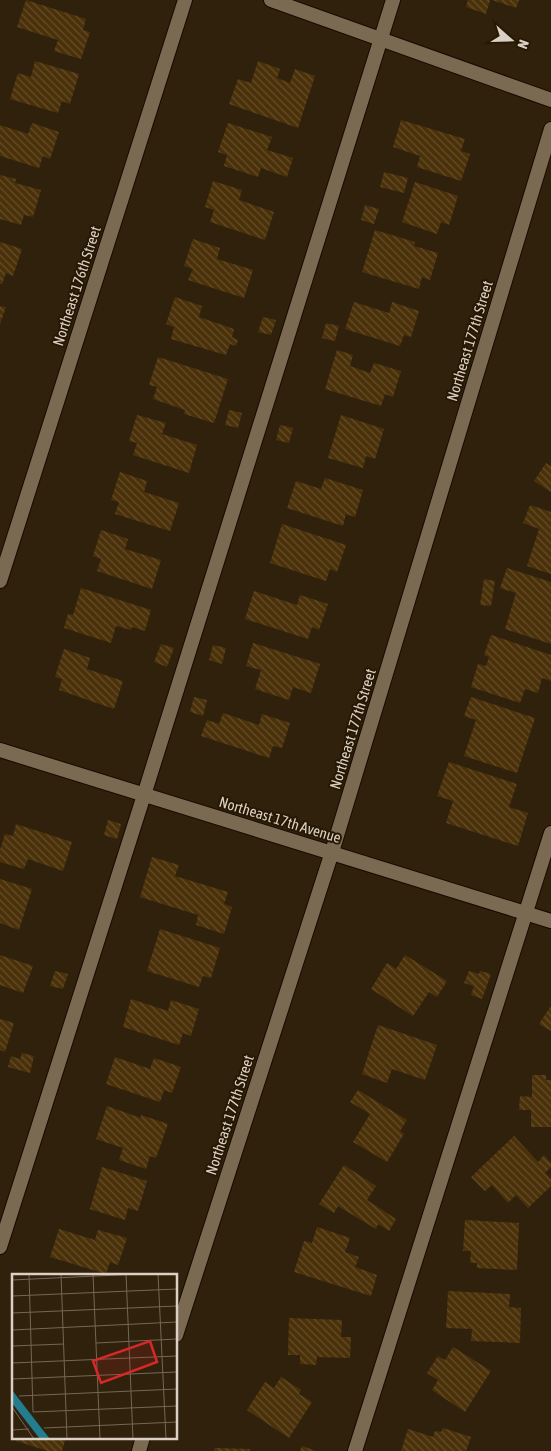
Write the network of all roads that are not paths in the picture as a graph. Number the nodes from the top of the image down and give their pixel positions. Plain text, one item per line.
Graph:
1 (185, 0) edge
2 (271, 0) edge
3 (393, 0) edge
4 (380, 39) junction
5 (551, 100) edge
6 (551, 129) edge
7 (0, 581) edge
8 (0, 750) edge
9 (144, 794) junction
10 (551, 833) edge
11 (332, 852) junction
12 (526, 913) junction
13 (551, 921) edge
14 (0, 1247) edge
15 (178, 1329) edge
16 (143, 1438) edge
17 (139, 1451) edge
18 (355, 1451) edge

1 - 7 street, Northeast 176th Street
2 - 4 street
3 - 4 street
4 - 5 street
4 - 9 street
6 - 11 street, Northeast 177th Street
8 - 9 street, Northeast 17th Avenue
9 - 11 street, Northeast 17th Avenue
9 - 14 street
10 - 12 street
11 - 12 street, Northeast 17th Avenue
11 - 15 street, Northeast 177th Street
12 - 13 street, Northeast 17th Avenue
12 - 18 street
16 - 17 street

